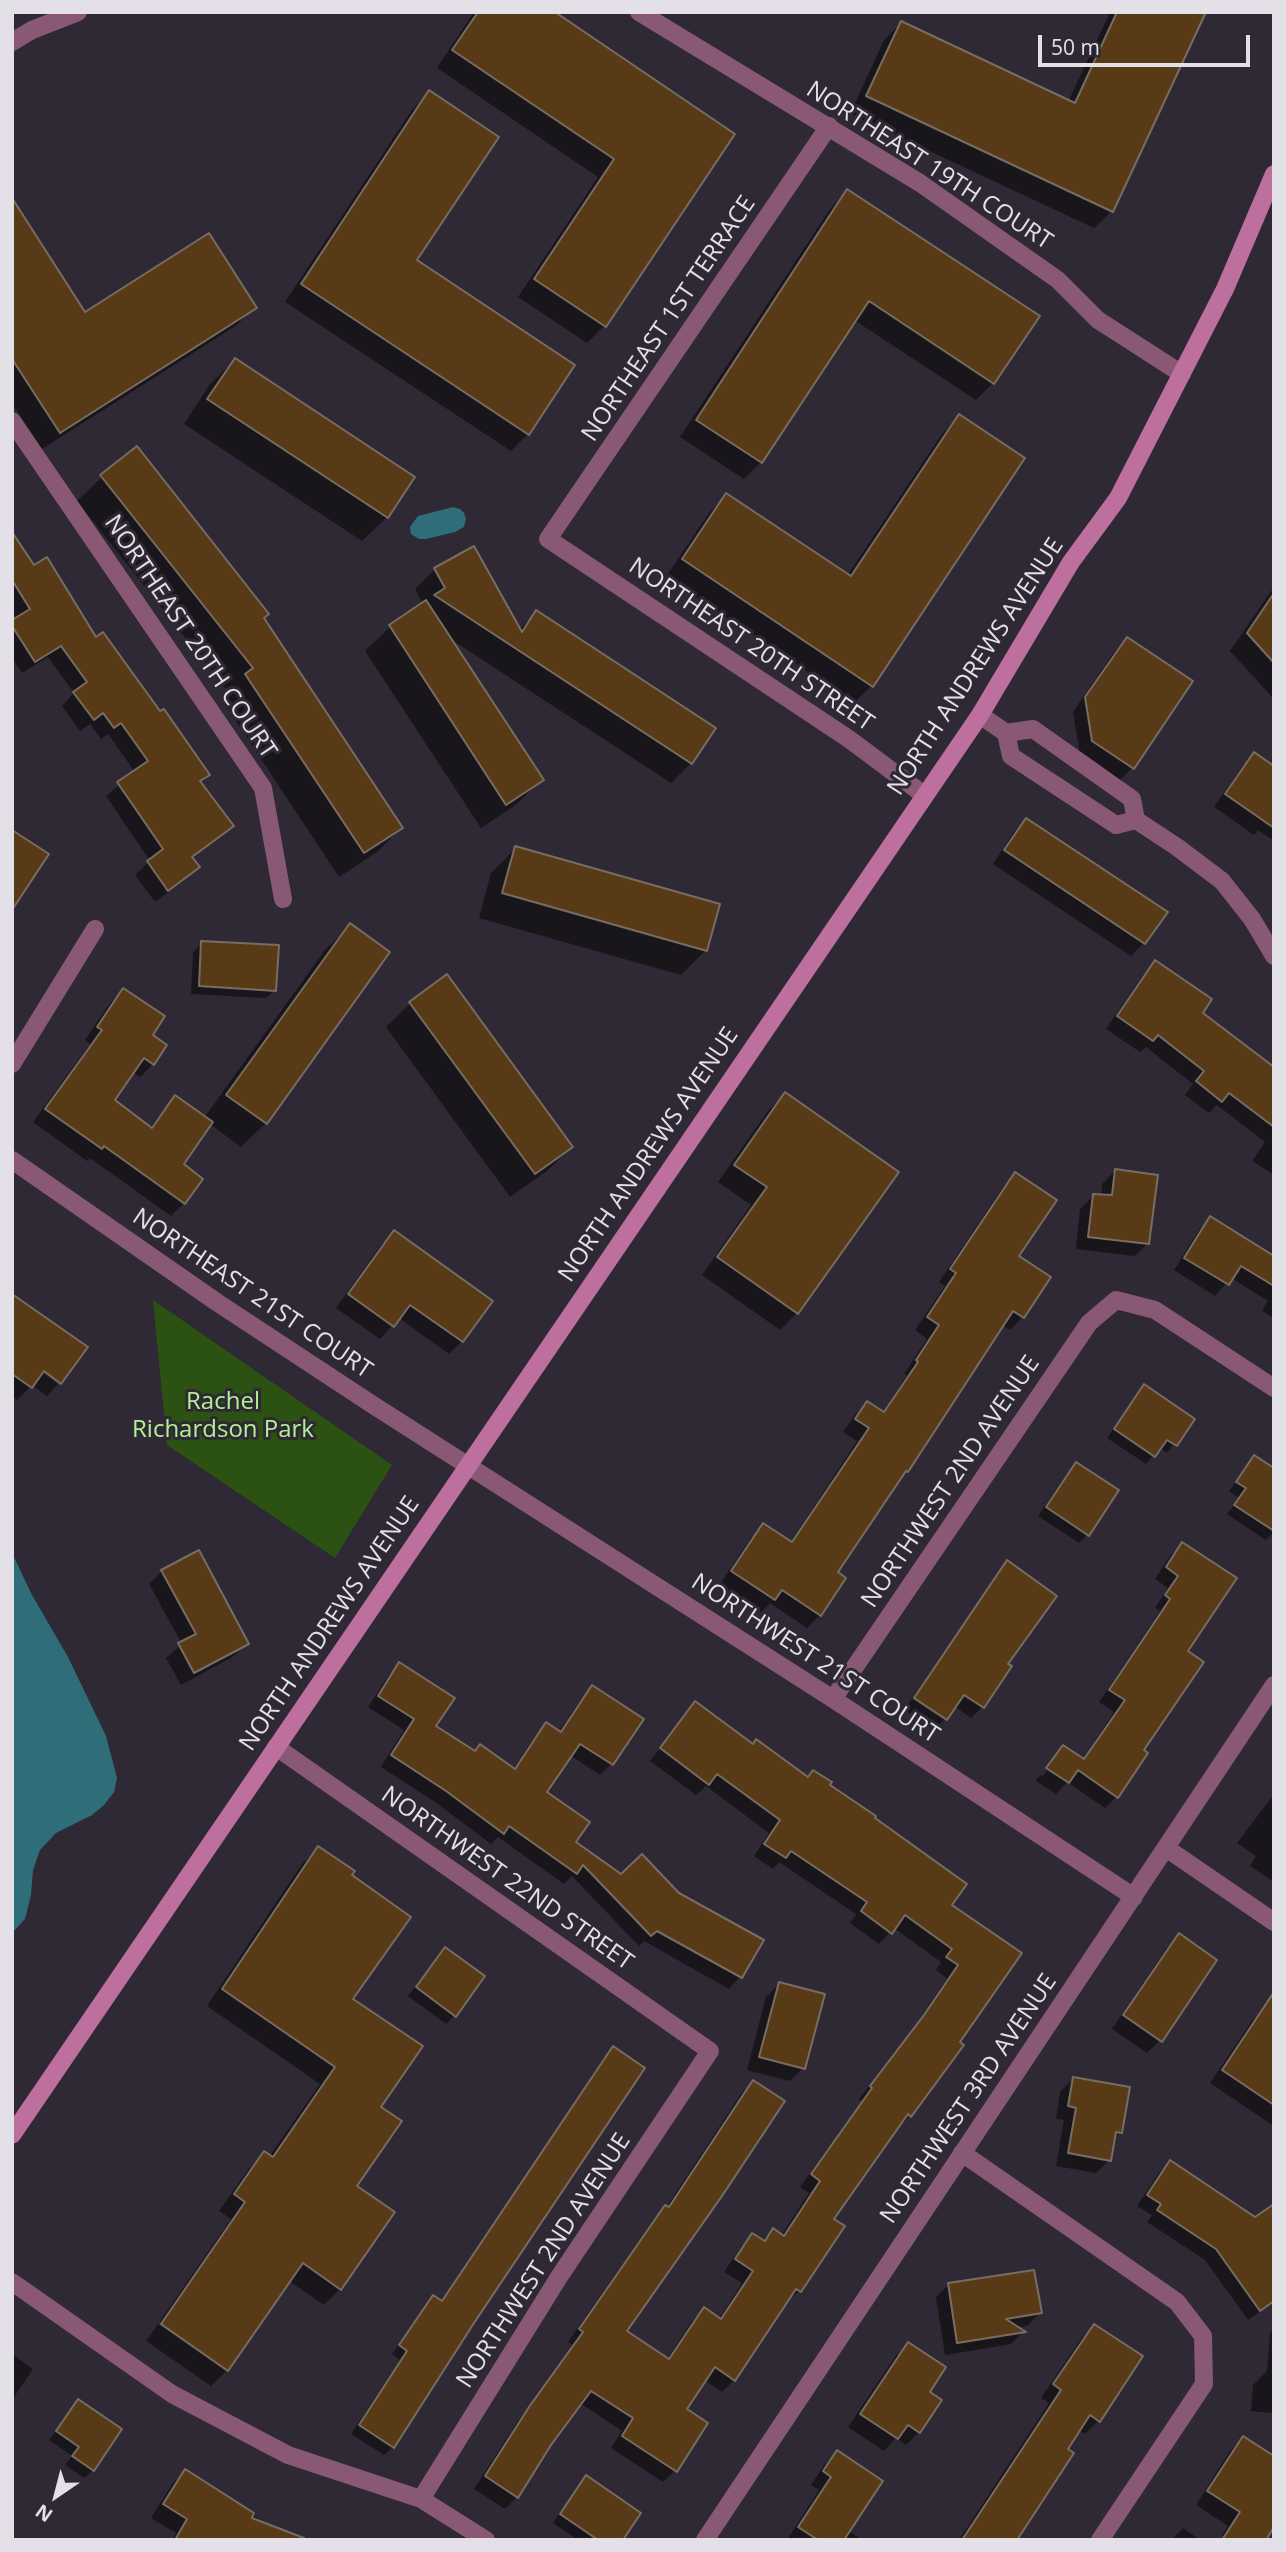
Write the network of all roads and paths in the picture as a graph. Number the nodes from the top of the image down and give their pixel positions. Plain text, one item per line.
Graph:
1 (78, 12) edge
2 (639, 12) edge
3 (12, 42) edge
4 (829, 126) junction
5 (1274, 173) edge
6 (1182, 374) junction
7 (12, 421) edge
8 (548, 539) joint
9 (980, 715) junction
10 (1006, 733) junction
11 (924, 795) junction
12 (1136, 820) junction
13 (283, 899) dead end
14 (95, 929) dead end
15 (1274, 956) edge
16 (12, 1064) edge
17 (12, 1160) edge
18 (1274, 1388) edge
19 (467, 1466) junction
20 (1274, 1685) edge
21 (834, 1699) junction
22 (276, 1747) junction
23 (1166, 1848) junction
24 (1134, 1897) junction
25 (1274, 1922) edge
26 (710, 2050) joint
27 (12, 2135) edge
28 (962, 2153) junction
29 (12, 2282) edge
30 (421, 2499) junction
31 (485, 2540) edge
32 (705, 2540) edge
33 (1100, 2540) edge

1 - 3 street
2 - 4 street, NORTHEAST 19TH COURT
4 - 6 street, NORTHEAST 19TH COURT
4 - 8 street, NORTHEAST 1ST TERRACE
5 - 6 main road, NORTH ANDREWS AVENUE
6 - 9 main road, NORTH ANDREWS AVENUE
7 - 13 street, NORTHEAST 20TH COURT
8 - 11 street, NORTHEAST 20TH STREET
9 - 10 street
9 - 11 main road, NORTH ANDREWS AVENUE
10 - 12 street
10 - 12 street
11 - 19 main road, NORTH ANDREWS AVENUE
12 - 15 street
14 - 16 street
17 - 19 street, NORTHEAST 21ST COURT
18 - 21 street, NORTHWEST 2ND AVENUE
19 - 21 street, NORTHWEST 21ST COURT
19 - 22 main road, NORTH ANDREWS AVENUE
20 - 23 street, NORTHWEST 3RD AVENUE
21 - 24 street, NORTHWEST 21ST COURT
22 - 26 street, NORTHWEST 22ND STREET
22 - 27 main road, NORTH ANDREWS AVENUE
23 - 24 street, NORTHWEST 3RD AVENUE
23 - 25 street
24 - 28 street, NORTHWEST 3RD AVENUE
26 - 30 street, NORTHWEST 2ND AVENUE
28 - 32 street, NORTHWEST 3RD AVENUE
28 - 33 street
29 - 30 street
30 - 31 street

